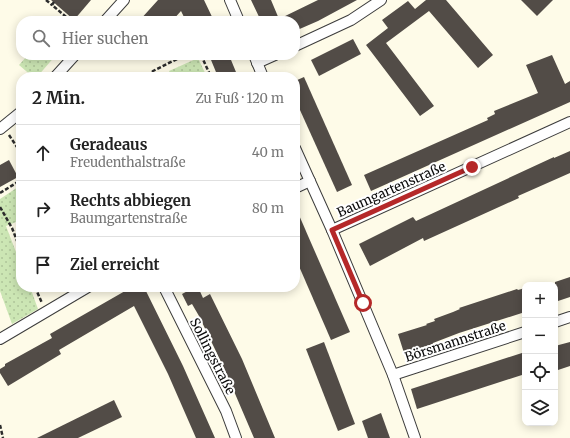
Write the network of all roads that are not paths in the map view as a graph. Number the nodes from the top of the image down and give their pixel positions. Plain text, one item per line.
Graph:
1 (124, 0) edge
2 (230, 0) edge
3 (381, 0) edge
4 (110, 16) edge
5 (237, 16) edge
6 (300, 44) edge
7 (70, 60) edge
8 (256, 60) edge
9 (60, 72) edge
10 (262, 72) edge
11 (16, 116) edge
12 (570, 122) edge
13 (1, 128) edge
14 (300, 159) edge
15 (310, 181) junction
16 (300, 186) edge
17 (332, 230) junction
18 (80, 292) edge
19 (166, 292) edge
20 (570, 317) edge
21 (558, 321) edge
22 (522, 333) edge
23 (0, 339) edge
24 (393, 376) junction
25 (236, 438) edge
26 (414, 438) edge

1 - 4 street
2 - 5 street
3 - 6 street
7 - 9 street
8 - 10 street
11 - 13 street
12 - 17 street, Baumgartenstraße
14 - 15 street
15 - 16 street
15 - 17 street
17 - 24 street
18 - 23 street
19 - 25 street, Sollingstraße
20 - 21 street
22 - 24 street, Börsmannstraße
24 - 26 street

